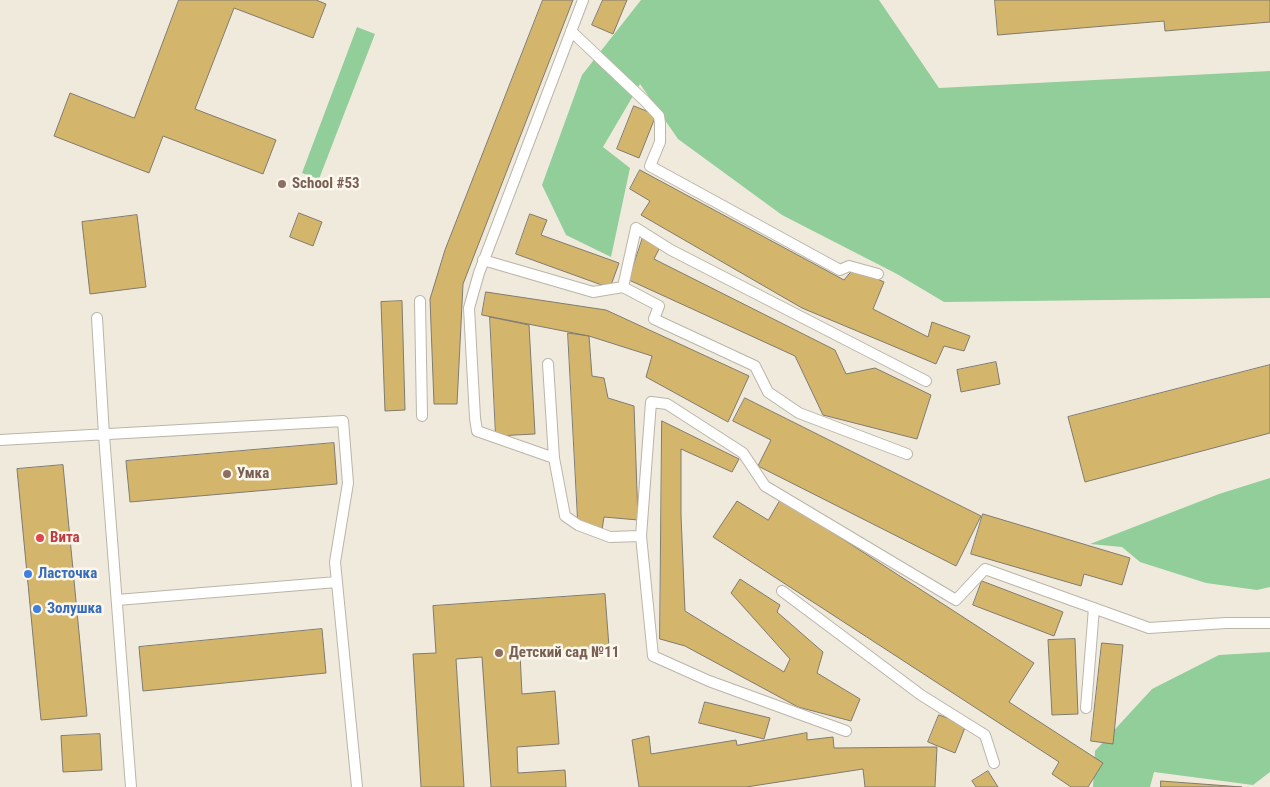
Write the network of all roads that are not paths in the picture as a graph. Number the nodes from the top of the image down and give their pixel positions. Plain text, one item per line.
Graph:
1 (583, 0) edge
2 (571, 31) junction
3 (483, 260) junction
4 (878, 274) dead end
5 (623, 287) junction
6 (420, 300) dead end
7 (97, 318) dead end
8 (548, 364) dead end
9 (926, 380) dead end
10 (422, 416) dead end
11 (104, 434) junction
12 (0, 440) edge
13 (907, 454) dead end
14 (554, 458) junction
15 (641, 536) junction
16 (337, 582) junction
17 (782, 591) dead end
18 (117, 600) junction
19 (1094, 608) junction
20 (1270, 623) edge
21 (1086, 708) dead end
22 (846, 731) dead end
23 (994, 763) dead end
24 (131, 787) edge
25 (357, 787) edge

1 - 2 lane
2 - 3 lane
2 - 4 lane
3 - 5 lane
3 - 14 lane
5 - 9 lane
5 - 13 lane
6 - 10 lane
7 - 11 lane
8 - 14 lane
11 - 12 lane
11 - 16 lane
11 - 18 lane
14 - 15 lane
15 - 19 lane
15 - 22 lane
16 - 18 lane
16 - 25 lane
17 - 23 lane
18 - 24 lane
19 - 20 lane
19 - 21 lane

